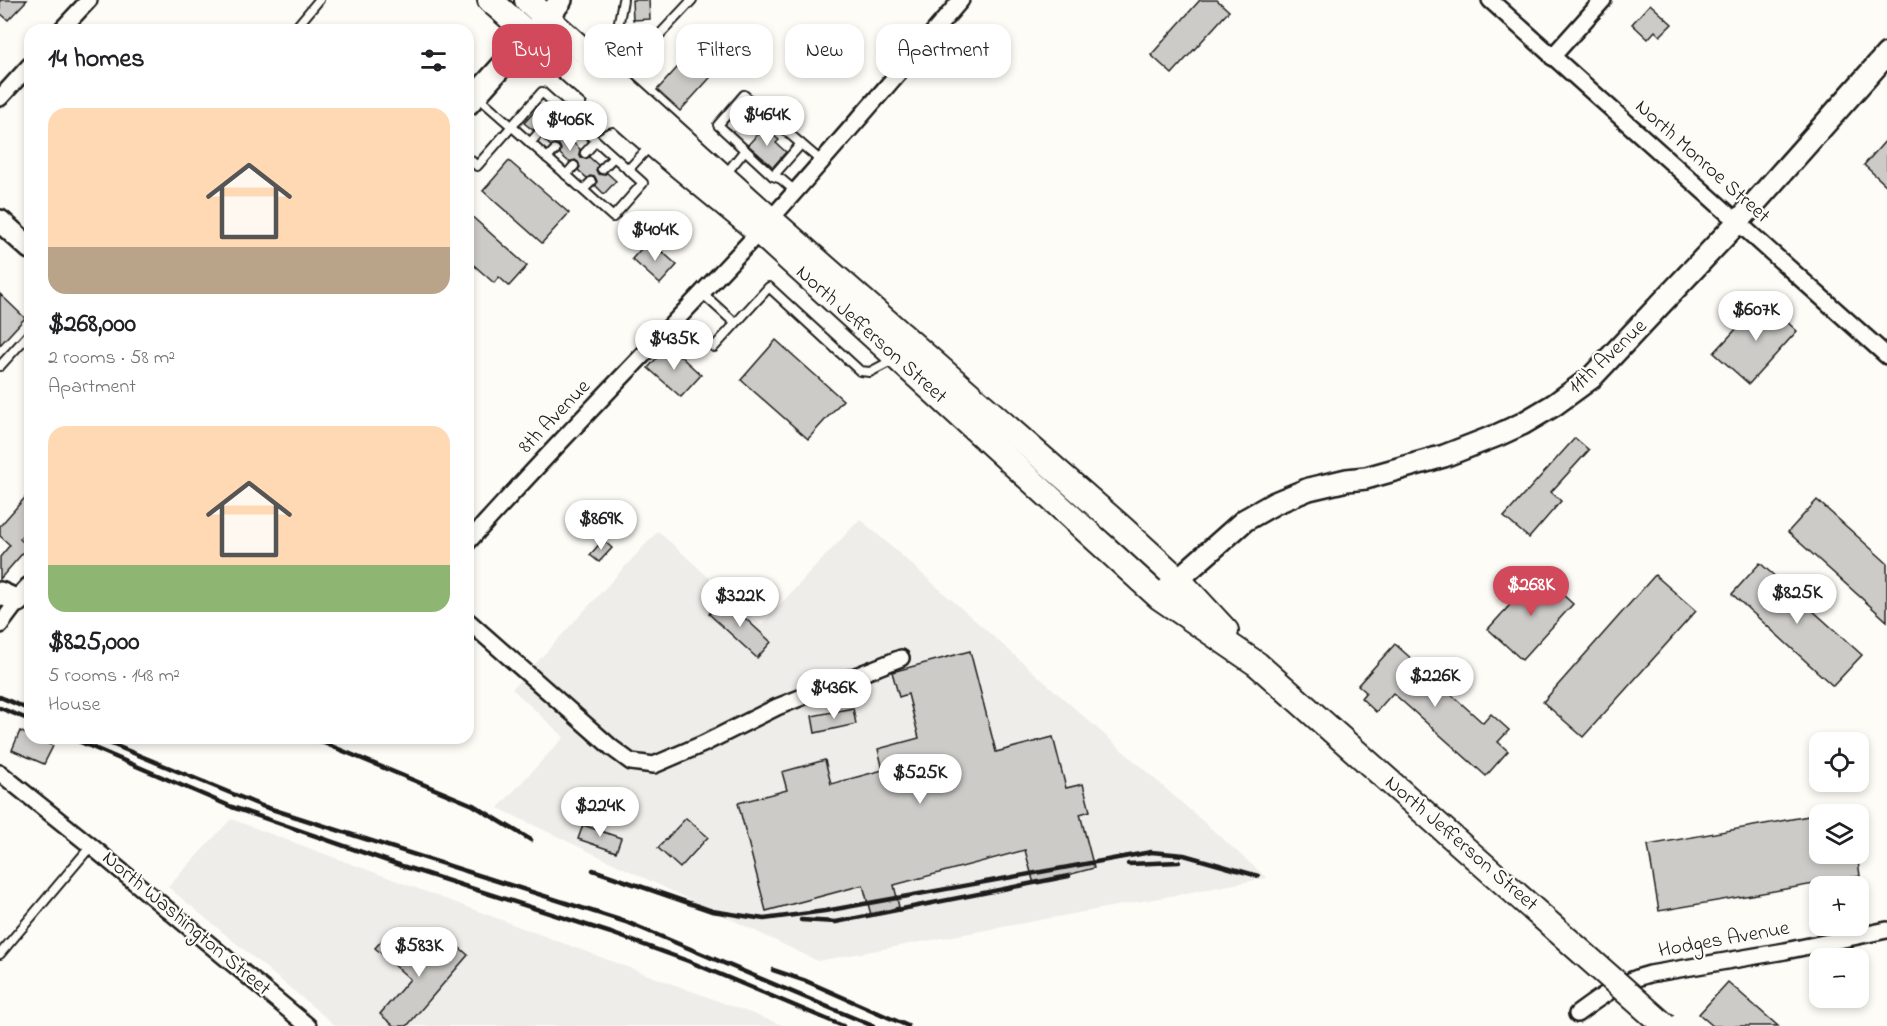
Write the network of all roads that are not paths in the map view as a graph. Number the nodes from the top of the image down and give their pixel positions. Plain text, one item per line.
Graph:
1 (89, 0) edge
2 (320, 0) edge
3 (490, 0) edge
4 (527, 0) edge
5 (623, 0) edge
6 (692, 0) edge
7 (962, 0) edge
8 (1490, 0) edge
9 (1603, 0) edge
10 (555, 9) edge
11 (67, 24) edge
12 (299, 24) edge
13 (517, 24) edge
14 (541, 24) edge
15 (619, 24) edge
16 (664, 29) edge
17 (1887, 54) edge
18 (1552, 57) junction
19 (24, 72) edge
20 (572, 72) edge
21 (492, 77) edge
22 (617, 80) joint
23 (586, 85) junction
24 (474, 97) edge
25 (0, 98) edge
26 (474, 100) edge
27 (561, 109) junction
28 (549, 122) dead end
29 (578, 124) junction
30 (630, 124) junction
31 (511, 126) junction
32 (538, 134) dead end
33 (589, 134) junction
34 (567, 137) dead end
35 (596, 141) junction
36 (530, 143) junction
37 (652, 144) junction
38 (801, 144) junction
39 (555, 150) dead end
40 (745, 150) junction
41 (585, 153) dead end
42 (614, 157) junction
43 (548, 158) junction
44 (821, 161) junction
45 (474, 163) edge
46 (574, 166) dead end
47 (602, 169) dead end
48 (628, 170) junction
49 (566, 175) junction
50 (773, 176) junction
51 (723, 177) junction
52 (591, 182) dead end
53 (583, 190) junction
54 (795, 191) junction
55 (0, 221) edge
56 (1737, 223) junction
57 (764, 226) junction
58 (24, 243) edge
59 (702, 293) junction
60 (735, 323) junction
61 (24, 340) edge
62 (714, 347) dead end
63 (1887, 356) edge
64 (897, 358) junction
65 (0, 366) edge
66 (474, 535) edge
67 (1178, 579) junction
68 (16, 594) edge
69 (1159, 597) junction
70 (0, 625) edge
71 (474, 626) edge
72 (901, 658) dead end
73 (1257, 663) junction
74 (0, 773) edge
75 (91, 846) junction
76 (1887, 930) edge
77 (0, 954) edge
78 (1576, 1014) dead end
79 (308, 1026) edge
80 (1665, 1026) edge

1 - 11 street
2 - 12 lane
3 - 13 main road, North Jefferson Street
4 - 10 main road, North Jefferson Street
5 - 15 lane
6 - 16 lane
7 - 44 street, 8th Avenue
8 - 18 street, North Monroe Street
9 - 18 street
10 - 14 street
10 - 22 main road, North Jefferson Street
17 - 56 street, 11th Avenue
18 - 56 street, North Monroe Street
19 - 25 street
20 - 23 main road, North Jefferson Street
21 - 24 street
22 - 51 main road, North Jefferson Street
23 - 29 lane
23 - 30 main road, North Jefferson Street
26 - 31 lane
27 - 28 lane
27 - 29 lane
27 - 31 lane
29 - 33 lane
29 - 34 lane
30 - 33 lane
30 - 37 main road, North Jefferson Street
31 - 36 lane
31 - 45 lane
32 - 36 lane
33 - 35 lane
35 - 41 lane
35 - 42 lane
36 - 43 lane
37 - 48 lane
37 - 57 main road, North Jefferson Street
38 - 40 lane
38 - 44 lane
38 - 50 lane
39 - 43 lane
40 - 50 lane
40 - 51 lane
42 - 47 lane
42 - 48 lane
43 - 49 lane
44 - 54 street, 8th Avenue
46 - 49 lane
48 - 53 lane
49 - 53 lane
50 - 54 lane
51 - 57 main road, North Jefferson Street
52 - 53 lane
54 - 57 street, 8th Avenue
55 - 58 street
56 - 63 street, North Monroe Street
56 - 67 street, 11th Avenue
57 - 59 street, 8th Avenue
57 - 64 main road, North Jefferson Street
57 - 67 main road, North Jefferson Street
59 - 60 lane
59 - 66 street, 8th Avenue
60 - 62 lane
60 - 64 lane
61 - 65 lane
64 - 69 main road, North Jefferson Street
67 - 69 street, 11th Avenue
67 - 73 main road, North Jefferson Street
68 - 70 street
69 - 73 main road, North Jefferson Street
71 - 72 street
73 - 80 main road, North Jefferson Street, bridge
74 - 75 street, North Washington Street
75 - 77 lane
75 - 79 street, North Washington Street
76 - 78 street, Hodges Avenue

